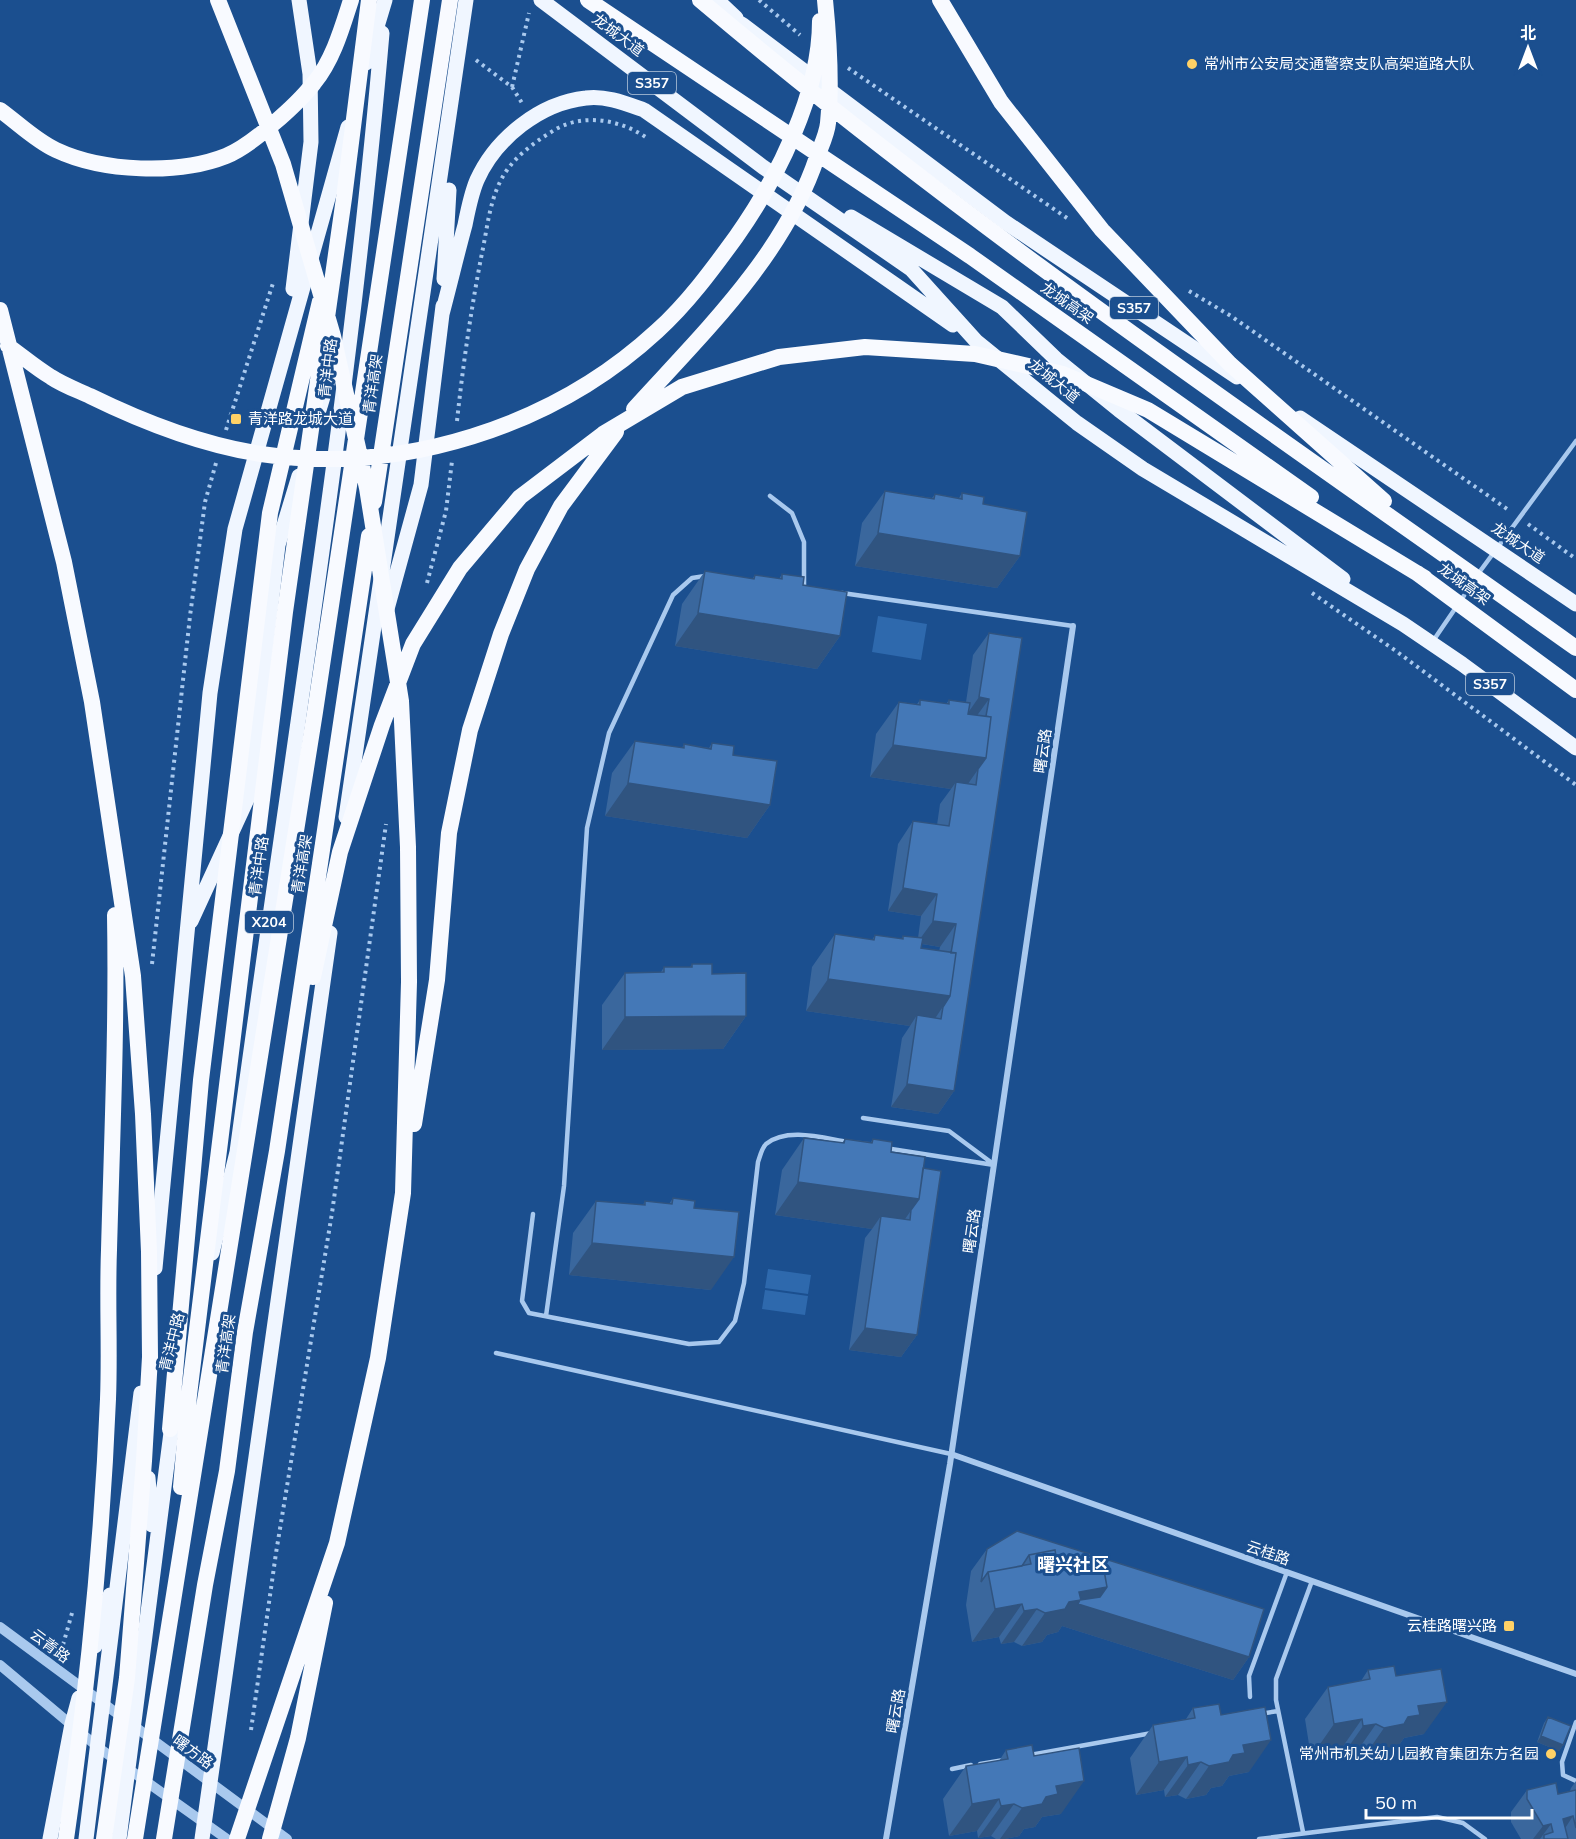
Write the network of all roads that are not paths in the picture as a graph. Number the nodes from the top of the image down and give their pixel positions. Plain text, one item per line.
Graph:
1 (218, 0) edge
2 (299, 0) edge
3 (351, 0) edge
4 (369, 0) edge
5 (385, 0) edge
6 (422, 0) edge
7 (450, 0) edge
8 (466, 0) edge
9 (541, 0) edge
10 (588, 0) edge
11 (700, 0) edge
12 (717, 0) edge
13 (820, 0) edge
14 (825, 0) edge
15 (940, 0) edge
16 (743, 25) junction
17 (453, 99) junction
18 (0, 110) edge
19 (763, 166) junction
20 (344, 198) junction
21 (355, 292) junction
22 (0, 310) edge
23 (442, 314) junction
24 (0, 340) edge
25 (976, 341) junction
26 (282, 355) junction
27 (1576, 441) edge
28 (770, 496) dead end
29 (1496, 549) junction
30 (1446, 555) junction
31 (713, 575) edge
32 (1425, 578) junction
33 (792, 586) edge
34 (804, 588) junction
35 (815, 590) edge
36 (839, 593) edge
37 (1576, 604) edge
38 (1403, 624) junction
39 (1074, 626) joint
40 (1431, 643) junction
41 (1576, 648) edge
42 (366, 688) junction
43 (1576, 690) edge
44 (1576, 748) edge
45 (115, 848) junction
46 (186, 932) junction
47 (863, 1118) dead end
48 (852, 1143) edge
49 (876, 1146) edge
50 (276, 1150) junction
51 (994, 1165) junction
52 (403, 1193) junction
53 (533, 1214) dead end
54 (546, 1316) junction
55 (496, 1353) dead end
56 (140, 1397) junction
57 (170, 1429) junction
58 (951, 1455) junction
59 (337, 1543) junction
60 (122, 1553) junction
61 (155, 1557) junction
62 (1287, 1572) junction
63 (1312, 1581) junction
64 (170, 1620) junction
65 (0, 1628) edge
66 (0, 1665) edge
67 (1576, 1674) edge
68 (82, 1689) junction
69 (1250, 1697) dead end
70 (104, 1705) junction
71 (1278, 1711) junction
72 (1255, 1715) edge
73 (1576, 1722) edge
74 (72, 1724) junction
75 (135, 1728) junction
76 (1162, 1731) edge
77 (99, 1748) junction
78 (1022, 1756) edge
79 (1010, 1758) edge
80 (952, 1769) dead end
81 (130, 1771) junction
82 (1576, 1781) edge
83 (211, 1783) junction
84 (1303, 1832) junction
85 (204, 1834) edge
86 (50, 1839) edge
87 (66, 1839) edge
88 (86, 1839) edge
89 (104, 1839) edge
90 (119, 1839) edge
91 (135, 1839) edge
92 (164, 1839) edge
93 (227, 1839) edge
94 (237, 1839) edge
95 (270, 1839) edge
96 (286, 1839) edge
97 (886, 1839) edge
98 (1259, 1839) edge
99 (1485, 1839) edge

1 - 52 highway
2 - 26 main road
3 - 18 highway
4 - 20 highway
5 - 21 main road, 青洋中路 / X204
5 - 26 main road
6 - 64 highway, 青洋高架
7 - 50 highway, 青洋高架
8 - 17 main road
9 - 19 main road, 龙城大道 / S357
10 - 32 highway, 龙城高架
11 - 16 main road, 龙城大道 / S357
11 - 30 highway, 龙城高架
12 - 16 main road
13 - 24 highway
14 - 52 highway
15 - 30 highway
16 - 29 main road, 龙城大道 / S357
17 - 23 main road
17 - 42 main road
19 - 25 main road, 龙城大道 / S357
19 - 38 main road
20 - 57 highway
20 - 64 highway
21 - 46 main road
21 - 57 main road, 青洋中路 / X204
22 - 45 highway
23 - 25 main road
23 - 42 main road
25 - 38 main road, 龙城大道 / S357
26 - 46 main road
27 - 29 lane
28 - 34 lane
29 - 37 main road, 龙城大道 / S357
29 - 40 lane
30 - 41 highway, 龙城高架
31 - 54 lane
32 - 43 highway, 龙城高架
32 - 50 highway
33 - 34 lane
34 - 35 lane
36 - 39 lane
38 - 40 main road, 龙城大道 / S357
39 - 51 street, 曙云路
40 - 44 main road, 龙城大道 / S357
42 - 83 main road
45 - 87 highway
45 - 89 highway
46 - 56 main road
47 - 51 lane
48 - 54 lane
49 - 51 lane
50 - 92 highway, 青洋高架
51 - 58 street, 曙云路
52 - 59 highway
53 - 54 lane
55 - 58 lane
56 - 60 main road
56 - 61 main road
57 - 61 main road, 青洋中路 / X204
58 - 62 street, 云桂路
58 - 97 street, 曙云路
59 - 94 highway
59 - 95 highway
60 - 68 main road
60 - 70 main road
61 - 75 main road, 青洋中路 / X204
62 - 63 street, 云桂路
62 - 69 lane
63 - 67 street, 云桂路
63 - 71 lane
64 - 91 highway, 青洋高架
65 - 68 street, 云青路
66 - 74 street
68 - 70 street, 曙方路
68 - 74 main road
70 - 75 street, 曙方路
70 - 77 main road
71 - 72 lane
71 - 84 lane
73 - 82 lane
74 - 77 street
74 - 86 main road
75 - 81 main road, 青洋中路 / X204
75 - 83 street, 曙方路
76 - 78 lane
77 - 81 street
77 - 88 main road
79 - 80 lane
81 - 85 street
81 - 90 main road, 青洋中路 / X204
83 - 85 main road
83 - 96 street, 曙方路
84 - 98 lane
84 - 99 lane
85 - 93 street

